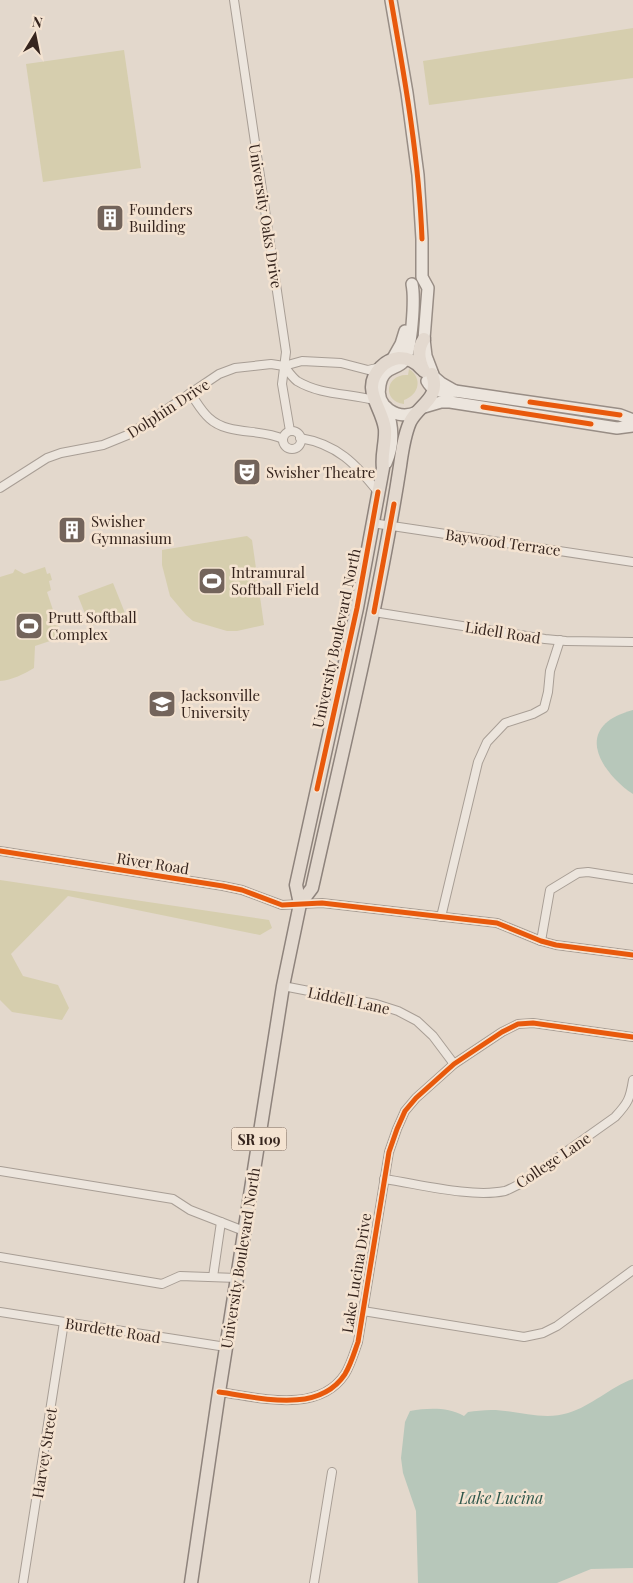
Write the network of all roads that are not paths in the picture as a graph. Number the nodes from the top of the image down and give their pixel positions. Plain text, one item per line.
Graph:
1 (234, 0) edge
2 (391, 0) edge
3 (417, 280) junction
4 (424, 339) joint
5 (398, 359) junction
6 (284, 366) junction
7 (381, 368) junction
8 (429, 378) junction
9 (190, 393) junction
10 (381, 403) junction
11 (416, 412) junction
12 (633, 420) edge
13 (633, 426) edge
14 (290, 431) junction
15 (300, 438) junction
16 (283, 439) junction
17 (0, 488) edge
18 (378, 492) junction
19 (372, 523) junction
20 (390, 526) junction
21 (633, 562) edge
22 (374, 612) junction
23 (560, 640) junction
24 (633, 642) edge
25 (327, 745) junction
26 (343, 749) junction
27 (0, 851) edge
28 (633, 879) edge
29 (300, 904) junction
30 (441, 917) junction
31 (541, 941) junction
32 (633, 955) edge
33 (283, 986) junction
34 (633, 1037) edge
35 (454, 1064) junction
36 (633, 1080) edge
37 (0, 1171) edge
38 (384, 1179) junction
39 (221, 1222) junction
40 (244, 1230) junction
41 (0, 1257) edge
42 (633, 1270) edge
43 (213, 1278) junction
44 (237, 1278) junction
45 (363, 1311) junction
46 (0, 1312) edge
47 (64, 1322) junction
48 (226, 1347) junction
49 (219, 1392) junction
50 (332, 1472) dead end
51 (23, 1583) edge
52 (190, 1583) edge
53 (314, 1583) edge

1 - 6 street, University Oaks Drive
2 - 3 main road
3 - 4 main road
3 - 5 main road
4 - 8 main road
5 - 7 main road
5 - 8 main road
5 - 10 main road, SR 109
6 - 7 street, Dolphin Drive
6 - 9 street, Dolphin Drive
6 - 10 street
6 - 14 street, University Oaks Drive
7 - 10 main road, University Boulevard North / SR 109
8 - 11 main road, SR 109
8 - 11 main road
8 - 12 main road
9 - 16 street
9 - 17 street, Dolphin Drive
10 - 11 main road
10 - 18 main road, University Boulevard North / SR 109
11 - 13 main road
11 - 20 main road, University Boulevard North / SR 109
14 - 15 street
14 - 16 street
15 - 16 street
15 - 18 street
18 - 19 main road, University Boulevard North / SR 109
19 - 20 street, Baywood Terrace
19 - 25 main road, University Boulevard North / SR 109
20 - 21 street, Baywood Terrace
20 - 22 main road, University Boulevard North / SR 109
22 - 23 street, Lidell Road
22 - 26 main road, University Boulevard North / SR 109
23 - 24 street, Lidell Road
23 - 30 street
25 - 26 main road
25 - 29 main road, University Boulevard North / SR 109
26 - 29 main road, University Boulevard North / SR 109
27 - 29 street, River Road
28 - 31 street
29 - 30 street, River Road
29 - 33 main road, University Boulevard North / SR 109
30 - 31 street, River Road
31 - 32 street, River Road
33 - 35 street, Liddell Lane
33 - 40 main road, University Boulevard North / SR 109
34 - 35 street, Lake Lucina Drive
35 - 38 street, Lake Lucina Drive
36 - 38 street, College Lane
37 - 39 street
38 - 45 street, Lake Lucina Drive
39 - 40 street
39 - 43 street
40 - 44 main road, University Boulevard North / SR 109
41 - 43 street
42 - 45 street
43 - 44 street
44 - 48 main road, University Boulevard North / SR 109
45 - 49 street, Lake Lucina Drive
46 - 47 street, Burdette Road
47 - 48 street, Burdette Road
47 - 51 street, Harvey Street
48 - 49 main road, University Boulevard North / SR 109
49 - 52 main road, University Boulevard North / SR 109
50 - 53 street

